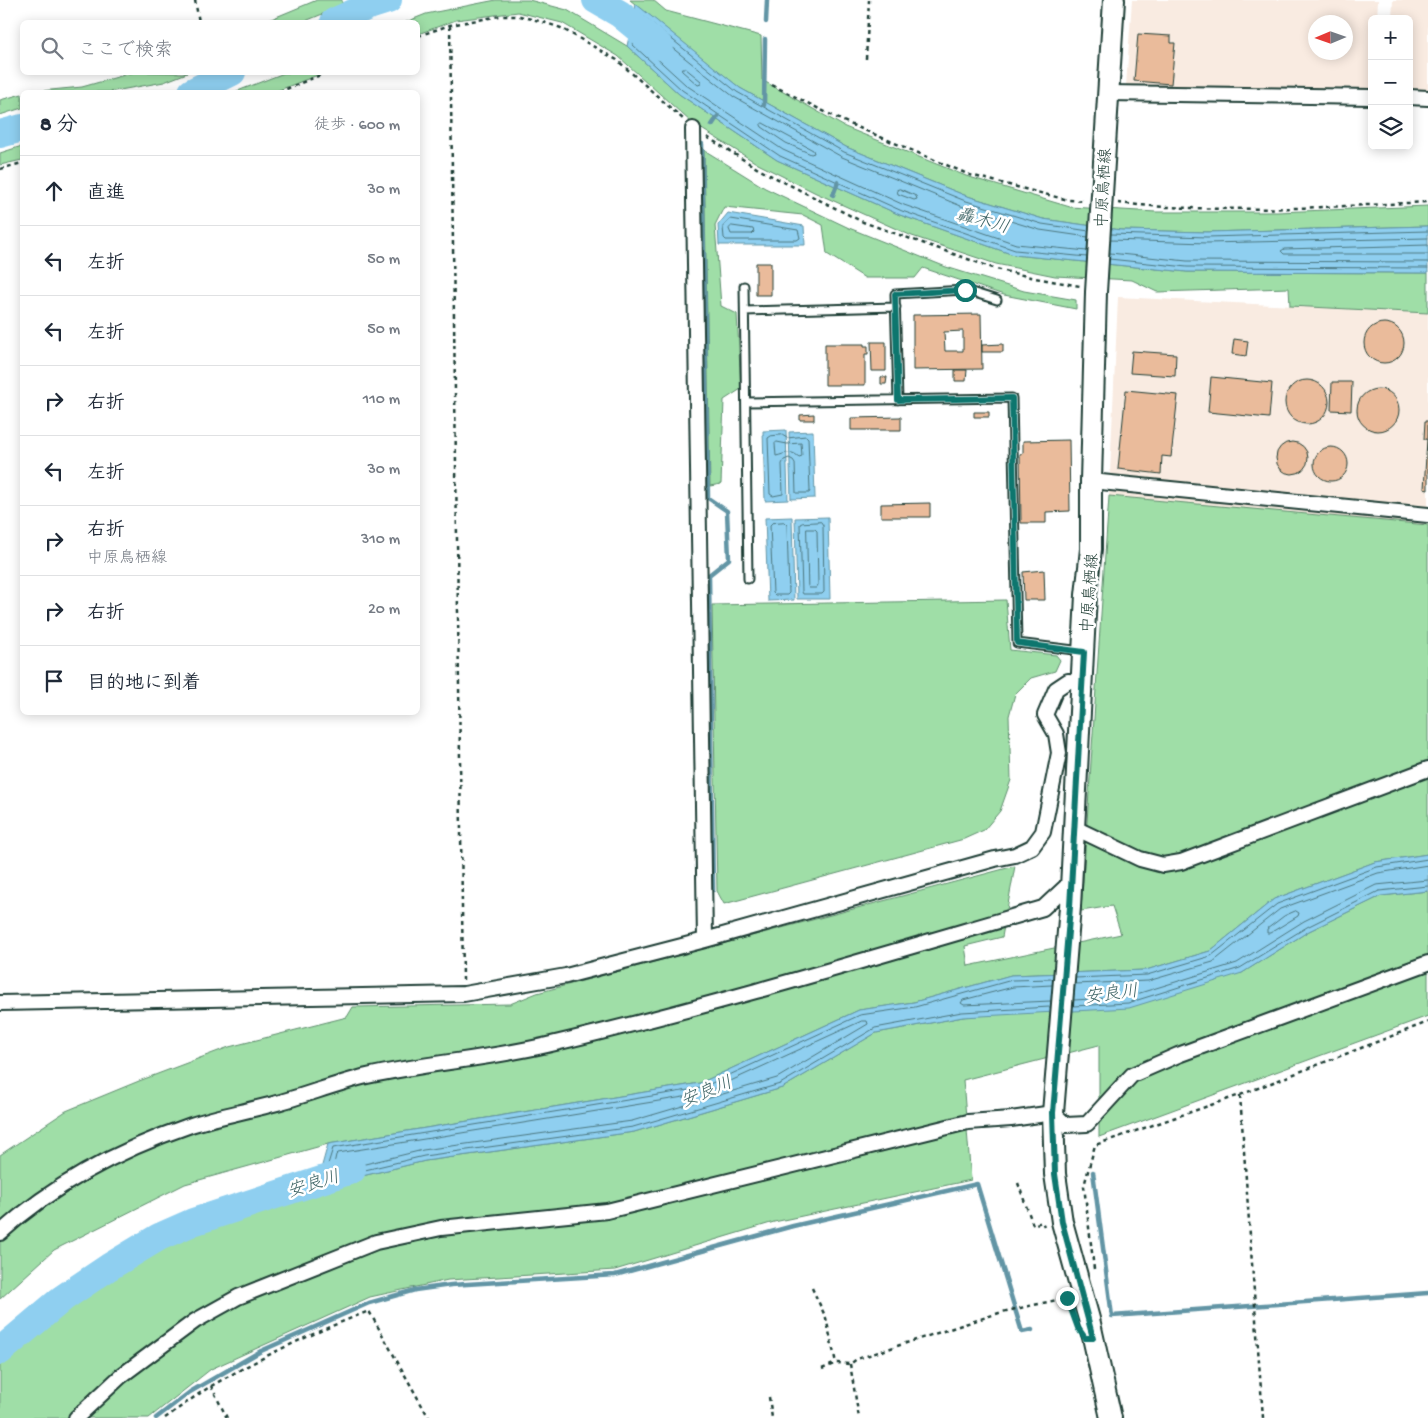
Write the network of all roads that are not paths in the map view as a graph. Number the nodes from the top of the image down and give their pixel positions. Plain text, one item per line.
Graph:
1 (1114, 0) edge
2 (1108, 93) junction
3 (1368, 97) edge
4 (1413, 97) edge
5 (1428, 98) edge
6 (693, 129) road end
7 (744, 286) dead end
8 (997, 300) dead end
9 (896, 308) junction
10 (745, 311) junction
11 (898, 400) junction
12 (746, 402) junction
13 (1091, 481) junction
14 (1428, 515) edge
15 (748, 579) dead end
16 (1084, 652) junction
17 (1082, 682) junction
18 (1428, 769) edge
19 (1075, 828) junction
20 (1072, 881) junction
21 (705, 940) junction
22 (1428, 963) edge
23 (0, 1003) edge
24 (1054, 1104) junction
25 (0, 1233) edge
26 (76, 1418) edge
27 (1111, 1418) edge

1 - 2 main road, 中原鳥栖線
2 - 3 street
2 - 13 main road, 中原鳥栖線
4 - 5 street
6 - 21 street
7 - 10 lane
8 - 9 lane
9 - 10 lane
9 - 11 lane
10 - 12 lane
11 - 12 lane
11 - 16 lane
12 - 15 lane
13 - 14 street
13 - 16 main road, 中原鳥栖線
16 - 17 main road, 中原鳥栖線
17 - 19 main road, 中原鳥栖線
17 - 21 street
18 - 19 street
19 - 20 main road, 中原鳥栖線
20 - 24 main road, 中原鳥栖線
20 - 25 street
21 - 23 street
22 - 24 street
24 - 26 street
24 - 27 main road, 中原鳥栖線

